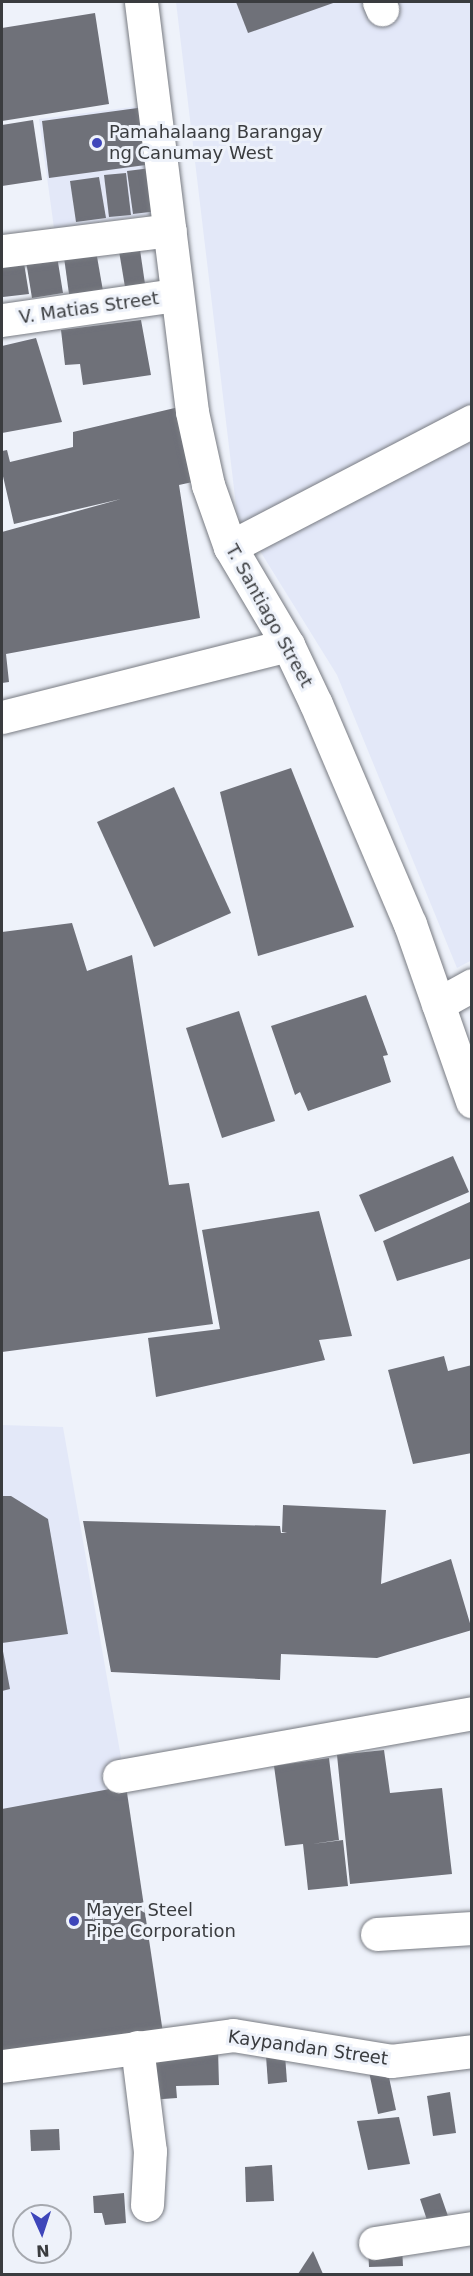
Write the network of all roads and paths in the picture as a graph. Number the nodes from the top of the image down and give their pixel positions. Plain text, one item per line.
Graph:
1 (141, 2) edge
2 (170, 230) junction
3 (2, 251) edge
4 (176, 295) junction
5 (2, 320) edge
6 (471, 421) edge
7 (230, 548) junction
8 (288, 645) junction
9 (2, 717) edge
10 (471, 985) edge
11 (438, 1004) junction
12 (471, 1101) edge
13 (471, 1713) edge
14 (119, 1776) dead end
15 (471, 1928) edge
16 (377, 1934) dead end
17 (137, 2046) junction
18 (471, 2051) edge
19 (2, 2066) edge
20 (147, 2205) dead end
21 (471, 2228) edge
22 (375, 2243) dead end

1 - 2 street, T. Santiago Street
2 - 3 street
2 - 4 street, T. Santiago Street
4 - 5 street, V. Matias Street
4 - 7 street, T. Santiago Street
6 - 7 street
7 - 8 street, T. Santiago Street
8 - 9 street
8 - 11 street, T. Santiago Street
10 - 11 street
11 - 12 street, T. Santiago Street
13 - 14 street
15 - 16 street
17 - 18 street, Kaypandan Street
17 - 19 street, Kaypandan Street
17 - 20 street
21 - 22 street

